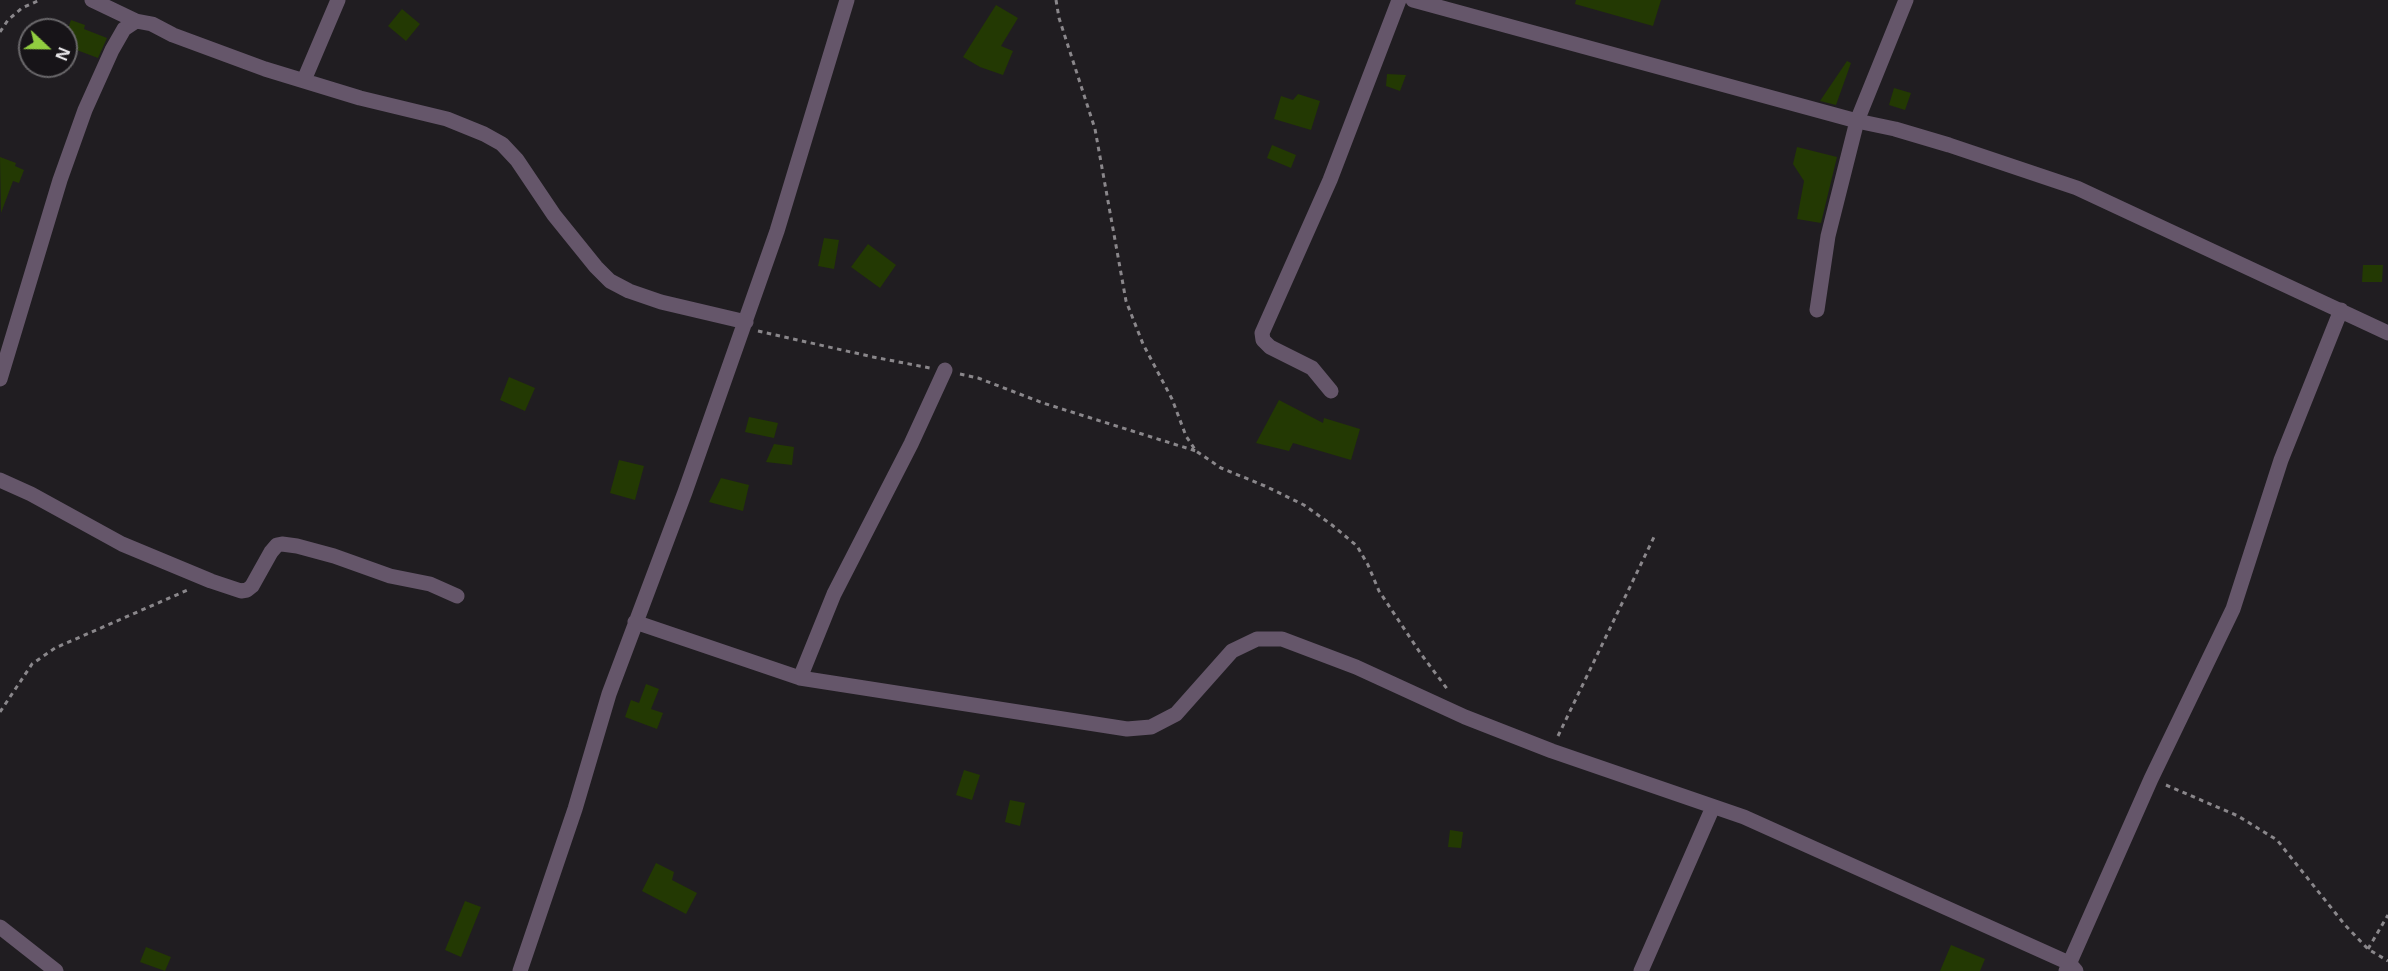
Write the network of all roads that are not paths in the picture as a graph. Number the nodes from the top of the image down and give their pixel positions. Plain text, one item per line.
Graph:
1 (92, 0) edge
2 (338, 0) edge
3 (847, 0) edge
4 (1399, 0) edge
5 (1413, 0) edge
6 (1906, 0) edge
7 (136, 21) junction
8 (304, 80) junction
9 (1857, 122) junction
10 (1817, 310) dead end
11 (2341, 310) junction
12 (745, 325) junction
13 (2388, 333) edge
14 (945, 370) road end
15 (0, 379) edge
16 (1331, 391) dead end
17 (0, 480) edge
18 (457, 596) dead end
19 (635, 622) junction
20 (800, 678) junction
21 (1713, 807) junction
22 (0, 927) edge
23 (2071, 968) edge
24 (56, 971) edge
25 (520, 971) edge
26 (1641, 971) edge

1 - 7 street
2 - 8 street
3 - 12 street
4 - 16 street
5 - 9 street
6 - 9 street
7 - 8 street
7 - 15 street
8 - 12 street
9 - 10 street
9 - 11 street
11 - 13 street
11 - 23 street
12 - 19 street
14 - 20 street
17 - 18 street
19 - 20 street
19 - 25 street
20 - 21 street
21 - 23 street
21 - 26 street
22 - 24 street

